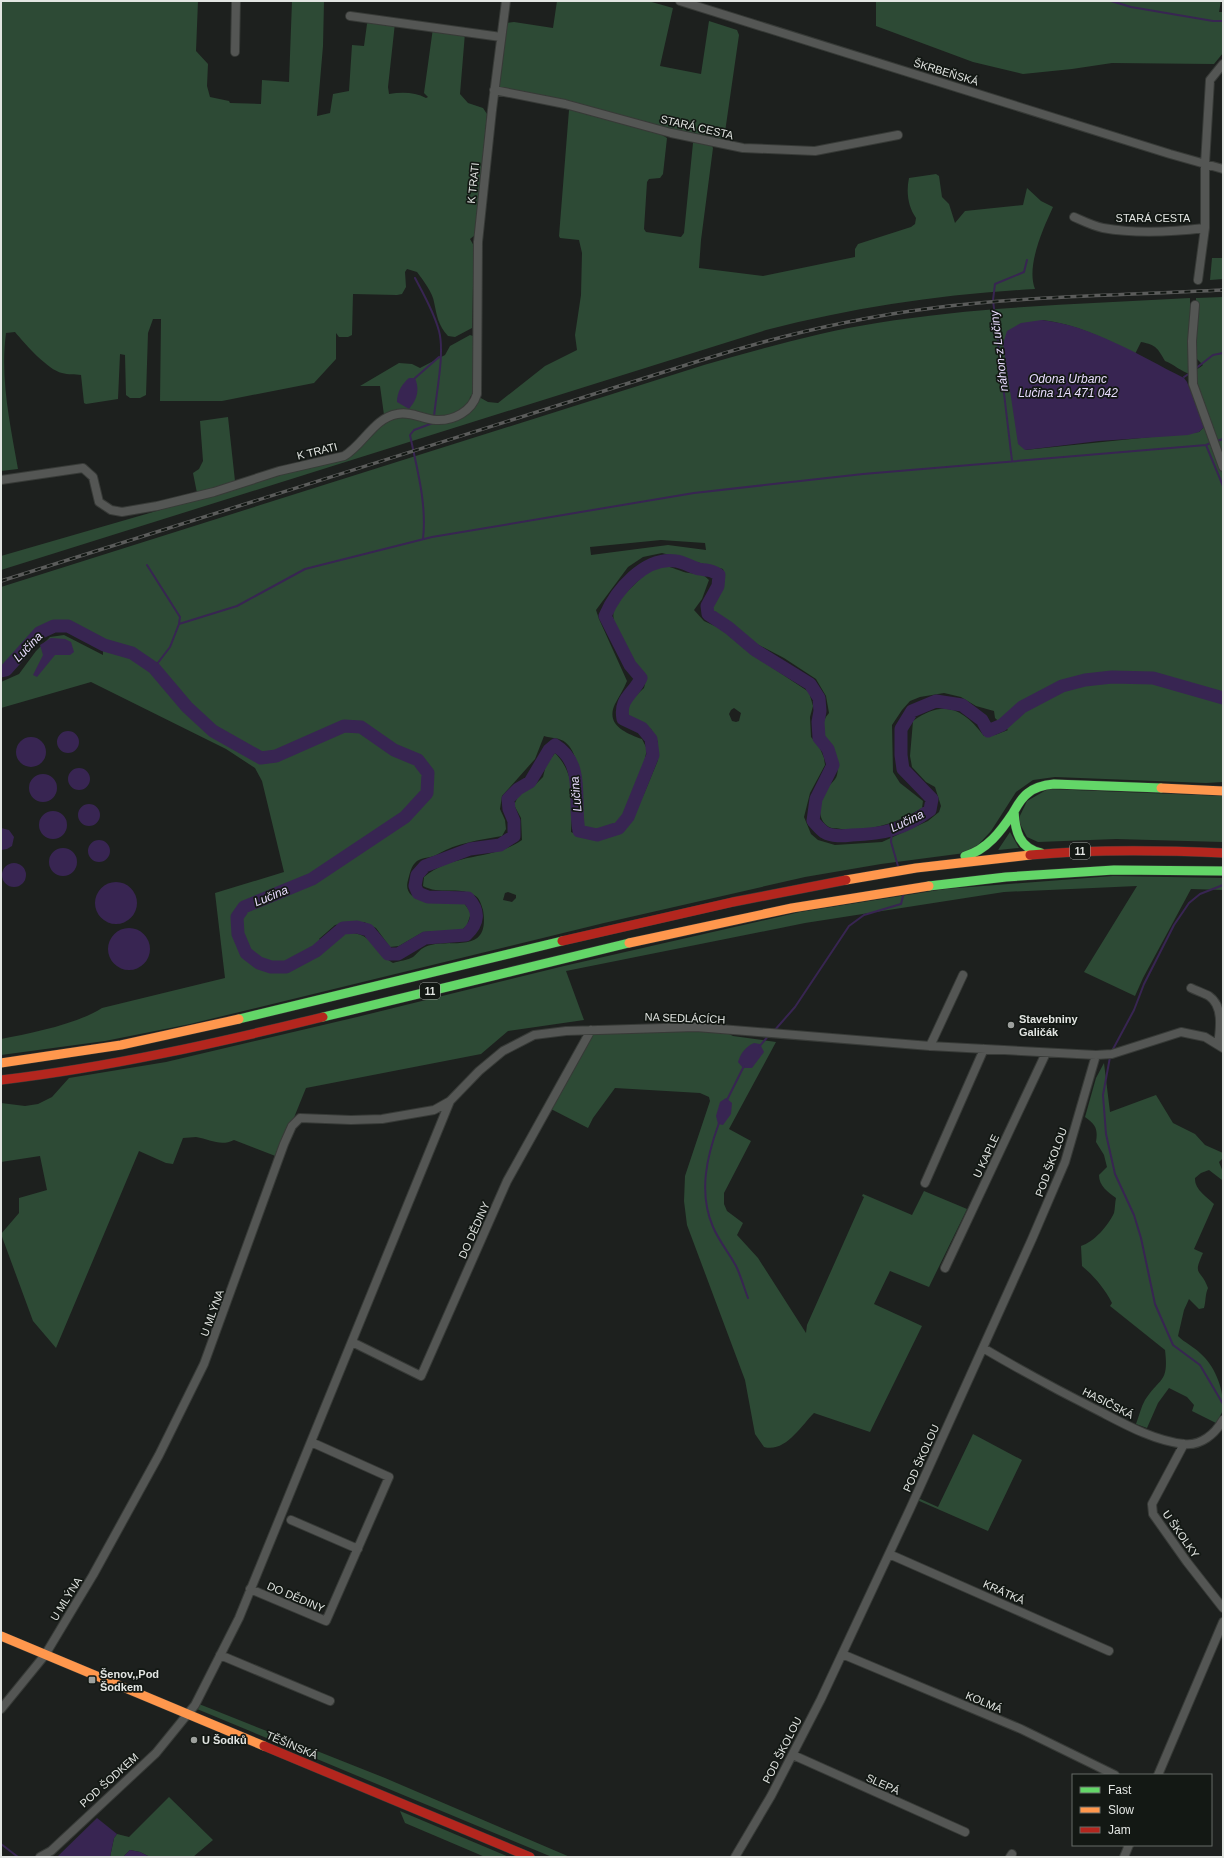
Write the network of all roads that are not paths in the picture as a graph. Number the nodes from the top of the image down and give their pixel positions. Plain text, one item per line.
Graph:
1 (236, 1) edge
2 (506, 1) edge
3 (680, 1) edge
4 (350, 16) dead end
5 (501, 37) junction
6 (235, 52) dead end
7 (1223, 64) edge
8 (494, 90) junction
9 (898, 135) dead end
10 (1205, 164) junction
11 (1223, 169) edge
12 (1074, 217) dead end
13 (1205, 228) junction
14 (1198, 280) dead end
15 (1195, 305) dead end
16 (1223, 467) edge
17 (1, 480) edge
18 (1223, 791) edge
19 (1014, 811) junction
20 (1060, 852) junction
21 (1223, 853) edge
22 (938, 864) junction
23 (1223, 871) edge
24 (963, 975) dead end
25 (1191, 988) dead end
26 (591, 1030) junction
27 (930, 1046) junction
28 (1221, 1047) edge
29 (984, 1049) junction
30 (1046, 1053) junction
31 (1096, 1055) junction
32 (1, 1063) edge
33 (1, 1080) edge
34 (459, 1092) joint
35 (450, 1101) junction
36 (925, 1183) dead end
37 (946, 1268) dead end
38 (352, 1342) junction
39 (983, 1348) junction
40 (1223, 1420) edge
41 (311, 1442) junction
42 (1184, 1444) junction
43 (291, 1520) dead end
44 (358, 1549) junction
45 (889, 1554) junction
46 (250, 1589) junction
47 (1223, 1608) edge
48 (1223, 1622) edge
49 (1, 1636) edge
50 (1109, 1651) dead end
51 (45, 1654) junction
52 (842, 1654) junction
53 (220, 1655) junction
54 (330, 1701) dead end
55 (1, 1709) edge
56 (188, 1714) junction
57 (793, 1756) junction
58 (1113, 1774) edge
59 (1158, 1774) edge
60 (965, 1832) dead end
61 (1129, 1846) edge
62 (40, 1857) edge
63 (530, 1857) edge
64 (736, 1857) edge
65 (1124, 1857) edge

1 - 6 street
2 - 5 street, K TRATI
3 - 10 street, ŠKRBEŇSKÁ
4 - 5 street
5 - 8 street, K TRATI
7 - 10 street
8 - 9 street, STARÁ CESTA
8 - 17 street, K TRATI
10 - 11 street, ŠKRBEŇSKÁ
10 - 13 street
12 - 13 street, STARÁ CESTA
13 - 14 street, STARÁ CESTA
15 - 16 street
18 - 19 main road
19 - 20 main road
19 - 22 main road
20 - 21 main road, 11
20 - 22 main road, 11
22 - 32 main road, 11
23 - 33 main road, 11
24 - 27 street
25 - 28 street
26 - 27 street, NA SEDLÁCÍCH
26 - 34 street, NA SEDLÁCÍCH
26 - 38 street, DO DĚDINY
27 - 29 street, NA SEDLÁCÍCH
28 - 31 street, NA SEDLÁCÍCH
29 - 30 street, NA SEDLÁCÍCH
29 - 36 street
30 - 31 street, NA SEDLÁCÍCH
30 - 37 street, U KAPLE
31 - 39 street, POD ŠKOLOU
34 - 35 street, U MLÝNA
35 - 38 street, DO DĚDINY
35 - 51 street, U MLÝNA
38 - 41 street, DO DĚDINY
39 - 42 street, HASIČSKÁ
39 - 45 street, POD ŠKOLOU
40 - 42 street, HASIČSKÁ
41 - 44 street, DO DĚDINY
41 - 46 street, DO DĚDINY
42 - 47 street, U ŠKOLKY
43 - 44 street
44 - 46 street, DO DĚDINY
45 - 50 street, KRÁTKÁ
45 - 52 street, POD ŠKOLOU
46 - 53 street, DO DĚDINY
48 - 59 street
49 - 51 main road, TĚŠÍNSKÁ
51 - 55 street, U MLÝNA
51 - 56 main road, TĚŠÍNSKÁ
52 - 57 street, POD ŠKOLOU
52 - 58 street, KOLMÁ
53 - 54 street
53 - 56 street, DO DĚDINY
56 - 62 street, POD ŠODKEM
56 - 63 main road, TĚŠÍNSKÁ
57 - 60 street, SLEPÁ
57 - 64 street, POD ŠKOLOU
61 - 65 street

